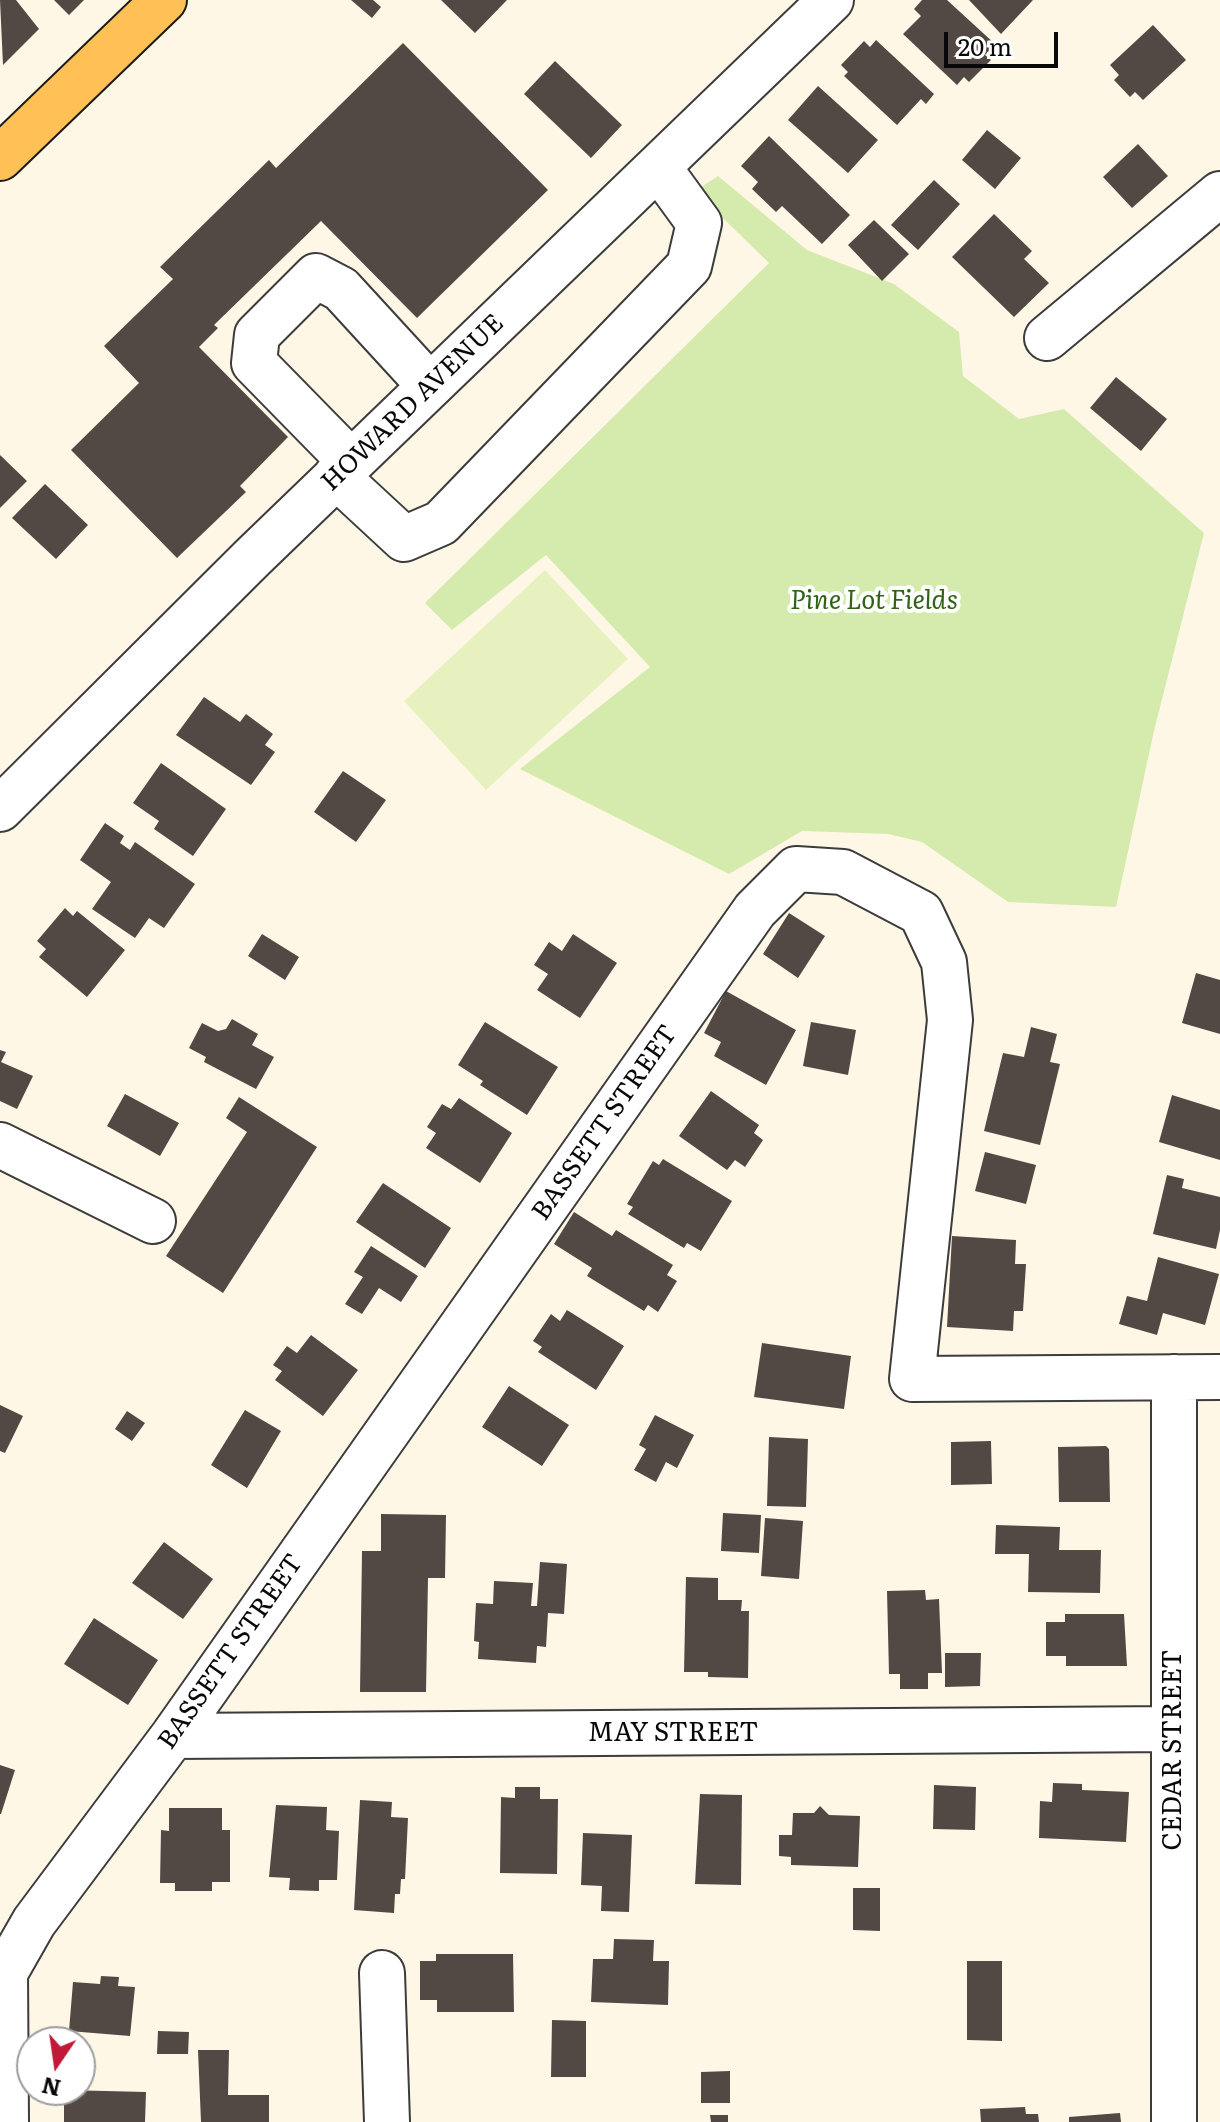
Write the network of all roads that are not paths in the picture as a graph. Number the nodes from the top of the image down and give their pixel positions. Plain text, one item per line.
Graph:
1 (164, 0) edge
2 (831, 0) edge
3 (0, 158) edge
4 (659, 168) junction
5 (1220, 194) edge
6 (1047, 338) dead end
7 (430, 386) junction
8 (343, 469) junction
9 (0, 809) edge
10 (0, 1145) edge
11 (153, 1221) dead end
12 (1174, 1377) junction
13 (1220, 1377) edge
14 (1173, 1729) junction
15 (173, 1736) junction
16 (17, 1916) edge
17 (382, 1973) dead end
18 (6, 2122) edge
19 (387, 2122) edge
20 (1174, 2122) edge

1 - 3 main road
2 - 4 street, HOWARD AVENUE
4 - 7 street, HOWARD AVENUE
4 - 8 street
5 - 6 street
7 - 8 street, HOWARD AVENUE
7 - 8 street
8 - 9 street, HOWARD AVENUE
10 - 11 street
12 - 13 street
12 - 14 street, CEDAR STREET
12 - 15 street, BASSETT STREET
14 - 15 street, MAY STREET
14 - 20 street, CEDAR STREET
15 - 16 street, BASSETT STREET
16 - 18 street, BASSETT STREET
17 - 19 street

